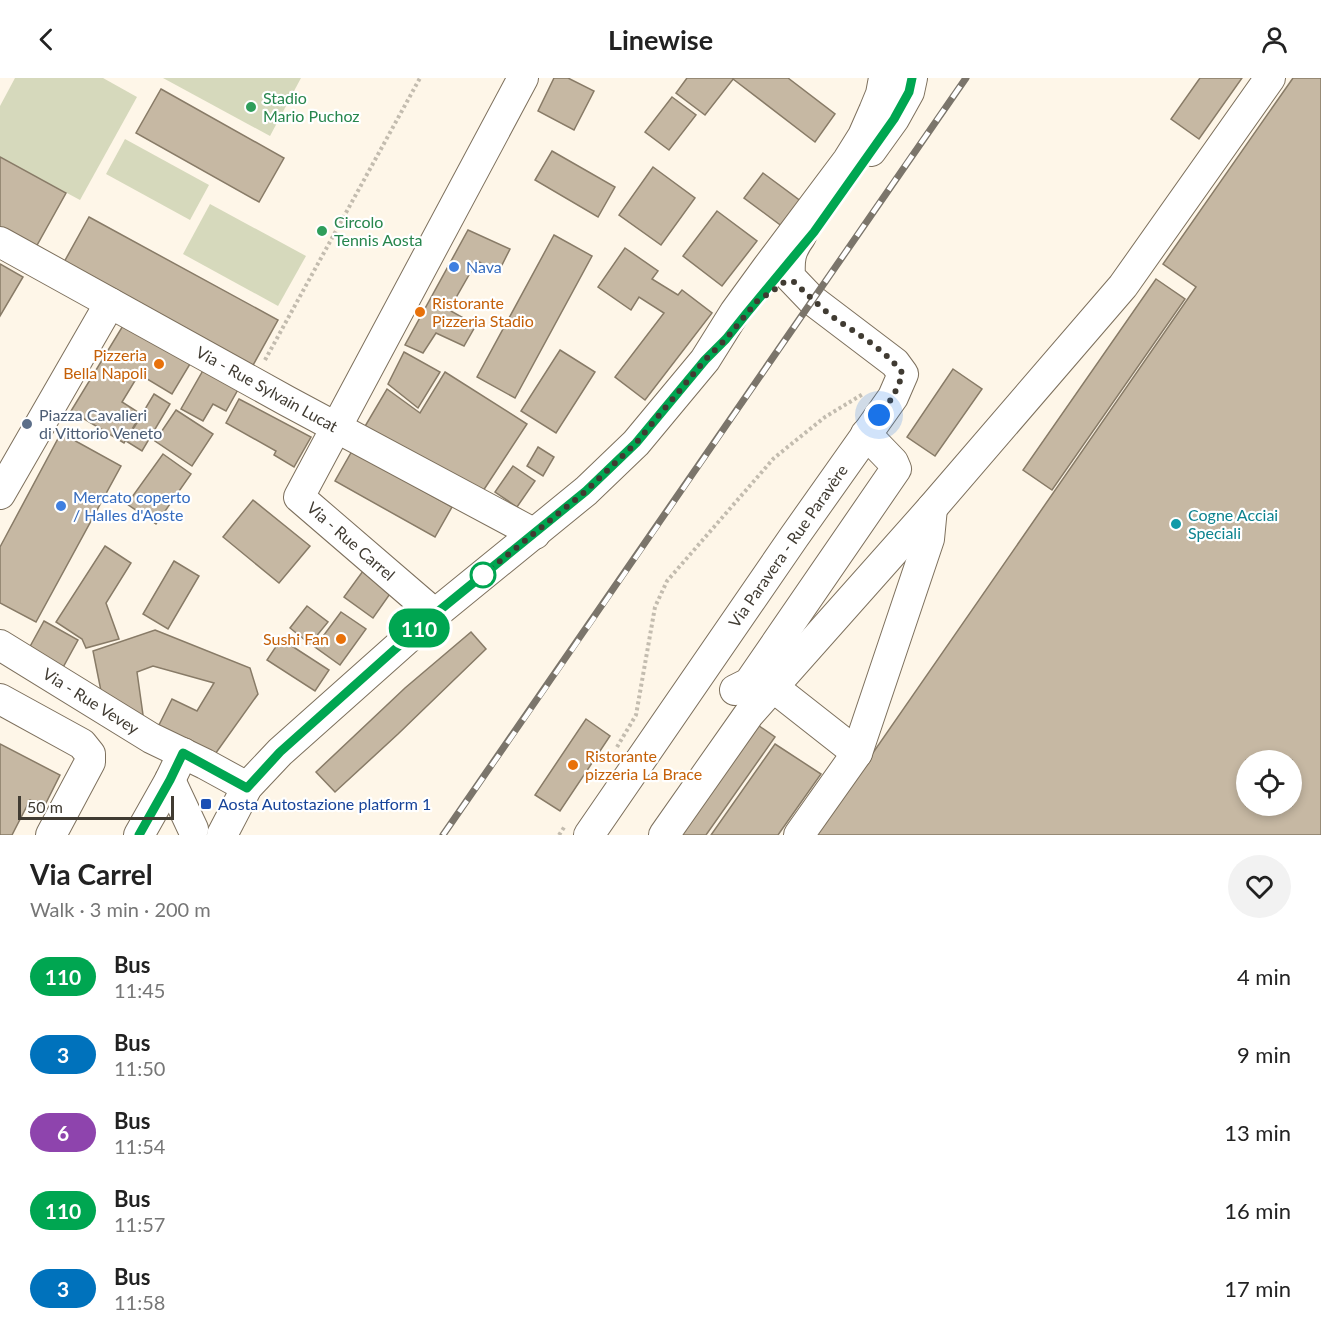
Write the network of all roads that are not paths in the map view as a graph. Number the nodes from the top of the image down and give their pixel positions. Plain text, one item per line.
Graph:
1 (523, 78) edge
2 (884, 78) edge
3 (912, 78) edge
4 (1270, 78) edge
5 (874, 111) junction
6 (0, 242) edge
7 (792, 272) junction
8 (110, 303) junction
9 (705, 360) junction
10 (336, 427) junction
11 (866, 434) junction
12 (0, 494) edge
13 (932, 508) junction
14 (535, 534) junction
15 (435, 614) junction
16 (0, 645) edge
17 (706, 664) junction
18 (773, 687) junction
19 (735, 690) junction
20 (0, 699) edge
21 (857, 753) junction
22 (247, 788) junction
23 (162, 798) edge
24 (192, 823) edge
25 (577, 830) edge
26 (51, 835) edge
27 (222, 835) edge
28 (643, 835) edge
29 (664, 835) edge
30 (799, 835) edge

1 - 10 street
2 - 5 street
3 - 7 street
4 - 13 street
5 - 7 street
5 - 9 street
6 - 8 street, Via - Rue Sylvain Lucat
7 - 9 street
7 - 11 street, Via Paravera - Rue Paravère
8 - 10 street, Via - Rue Sylvain Lucat
8 - 12 street
9 - 14 street
10 - 14 street, Via - Rue Sylvain Lucat
10 - 15 street, Via - Rue Carrel
11 - 17 street, Via Paravera - Rue Paravère
11 - 19 street
13 - 18 street
13 - 21 street
14 - 15 street
15 - 22 street
16 - 23 street, Via - Rue Vevey
17 - 19 street
17 - 25 street, Via Paravera - Rue Paravère
18 - 21 street
18 - 29 street
19 - 28 street
20 - 26 street
21 - 30 street
22 - 23 street, Via - Rue Vevey
22 - 27 street
23 - 24 street
23 - 24 street

